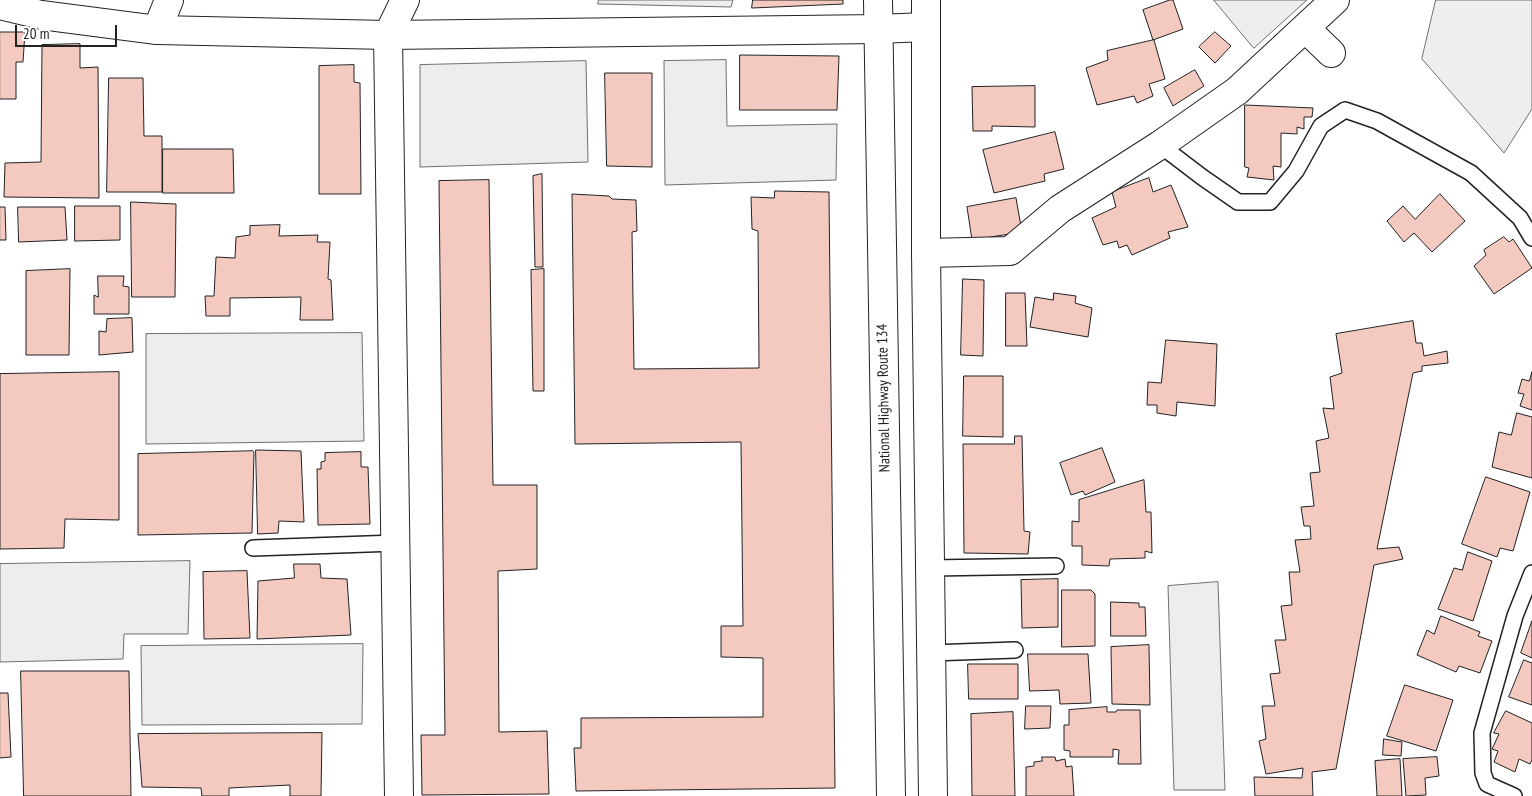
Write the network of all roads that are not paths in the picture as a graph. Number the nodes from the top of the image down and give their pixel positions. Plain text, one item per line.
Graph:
1 (169, 0) edge
2 (405, 0) edge
3 (878, 0) edge
4 (926, 0) edge
5 (1335, 0) edge
6 (0, 5) edge
7 (926, 27) junction
8 (1305, 28) junction
9 (878, 29) junction
10 (156, 30) junction
11 (388, 35) junction
12 (1331, 53) dead end
13 (1160, 145) junction
14 (1532, 238) edge
15 (926, 253) junction
16 (396, 543) junction
17 (253, 548) dead end
18 (1056, 566) dead end
19 (930, 568) junction
20 (1532, 573) edge
21 (1015, 650) dead end
22 (931, 653) junction
23 (399, 796) edge
24 (891, 796) edge
25 (933, 796) edge
26 (1514, 796) edge

1 - 10 main road
2 - 11 main road
3 - 9 main road, National Highway Route 134
4 - 7 main road
5 - 8 main road
6 - 10 main road
7 - 9 main road
7 - 15 main road
8 - 12 main road
8 - 13 main road
9 - 11 main road
9 - 24 main road, National Highway Route 134
10 - 11 main road
11 - 16 main road
13 - 14 lane
13 - 15 main road
15 - 19 main road
16 - 17 lane
16 - 23 main road
18 - 19 lane
19 - 22 main road
20 - 26 lane
21 - 22 lane
22 - 25 main road

